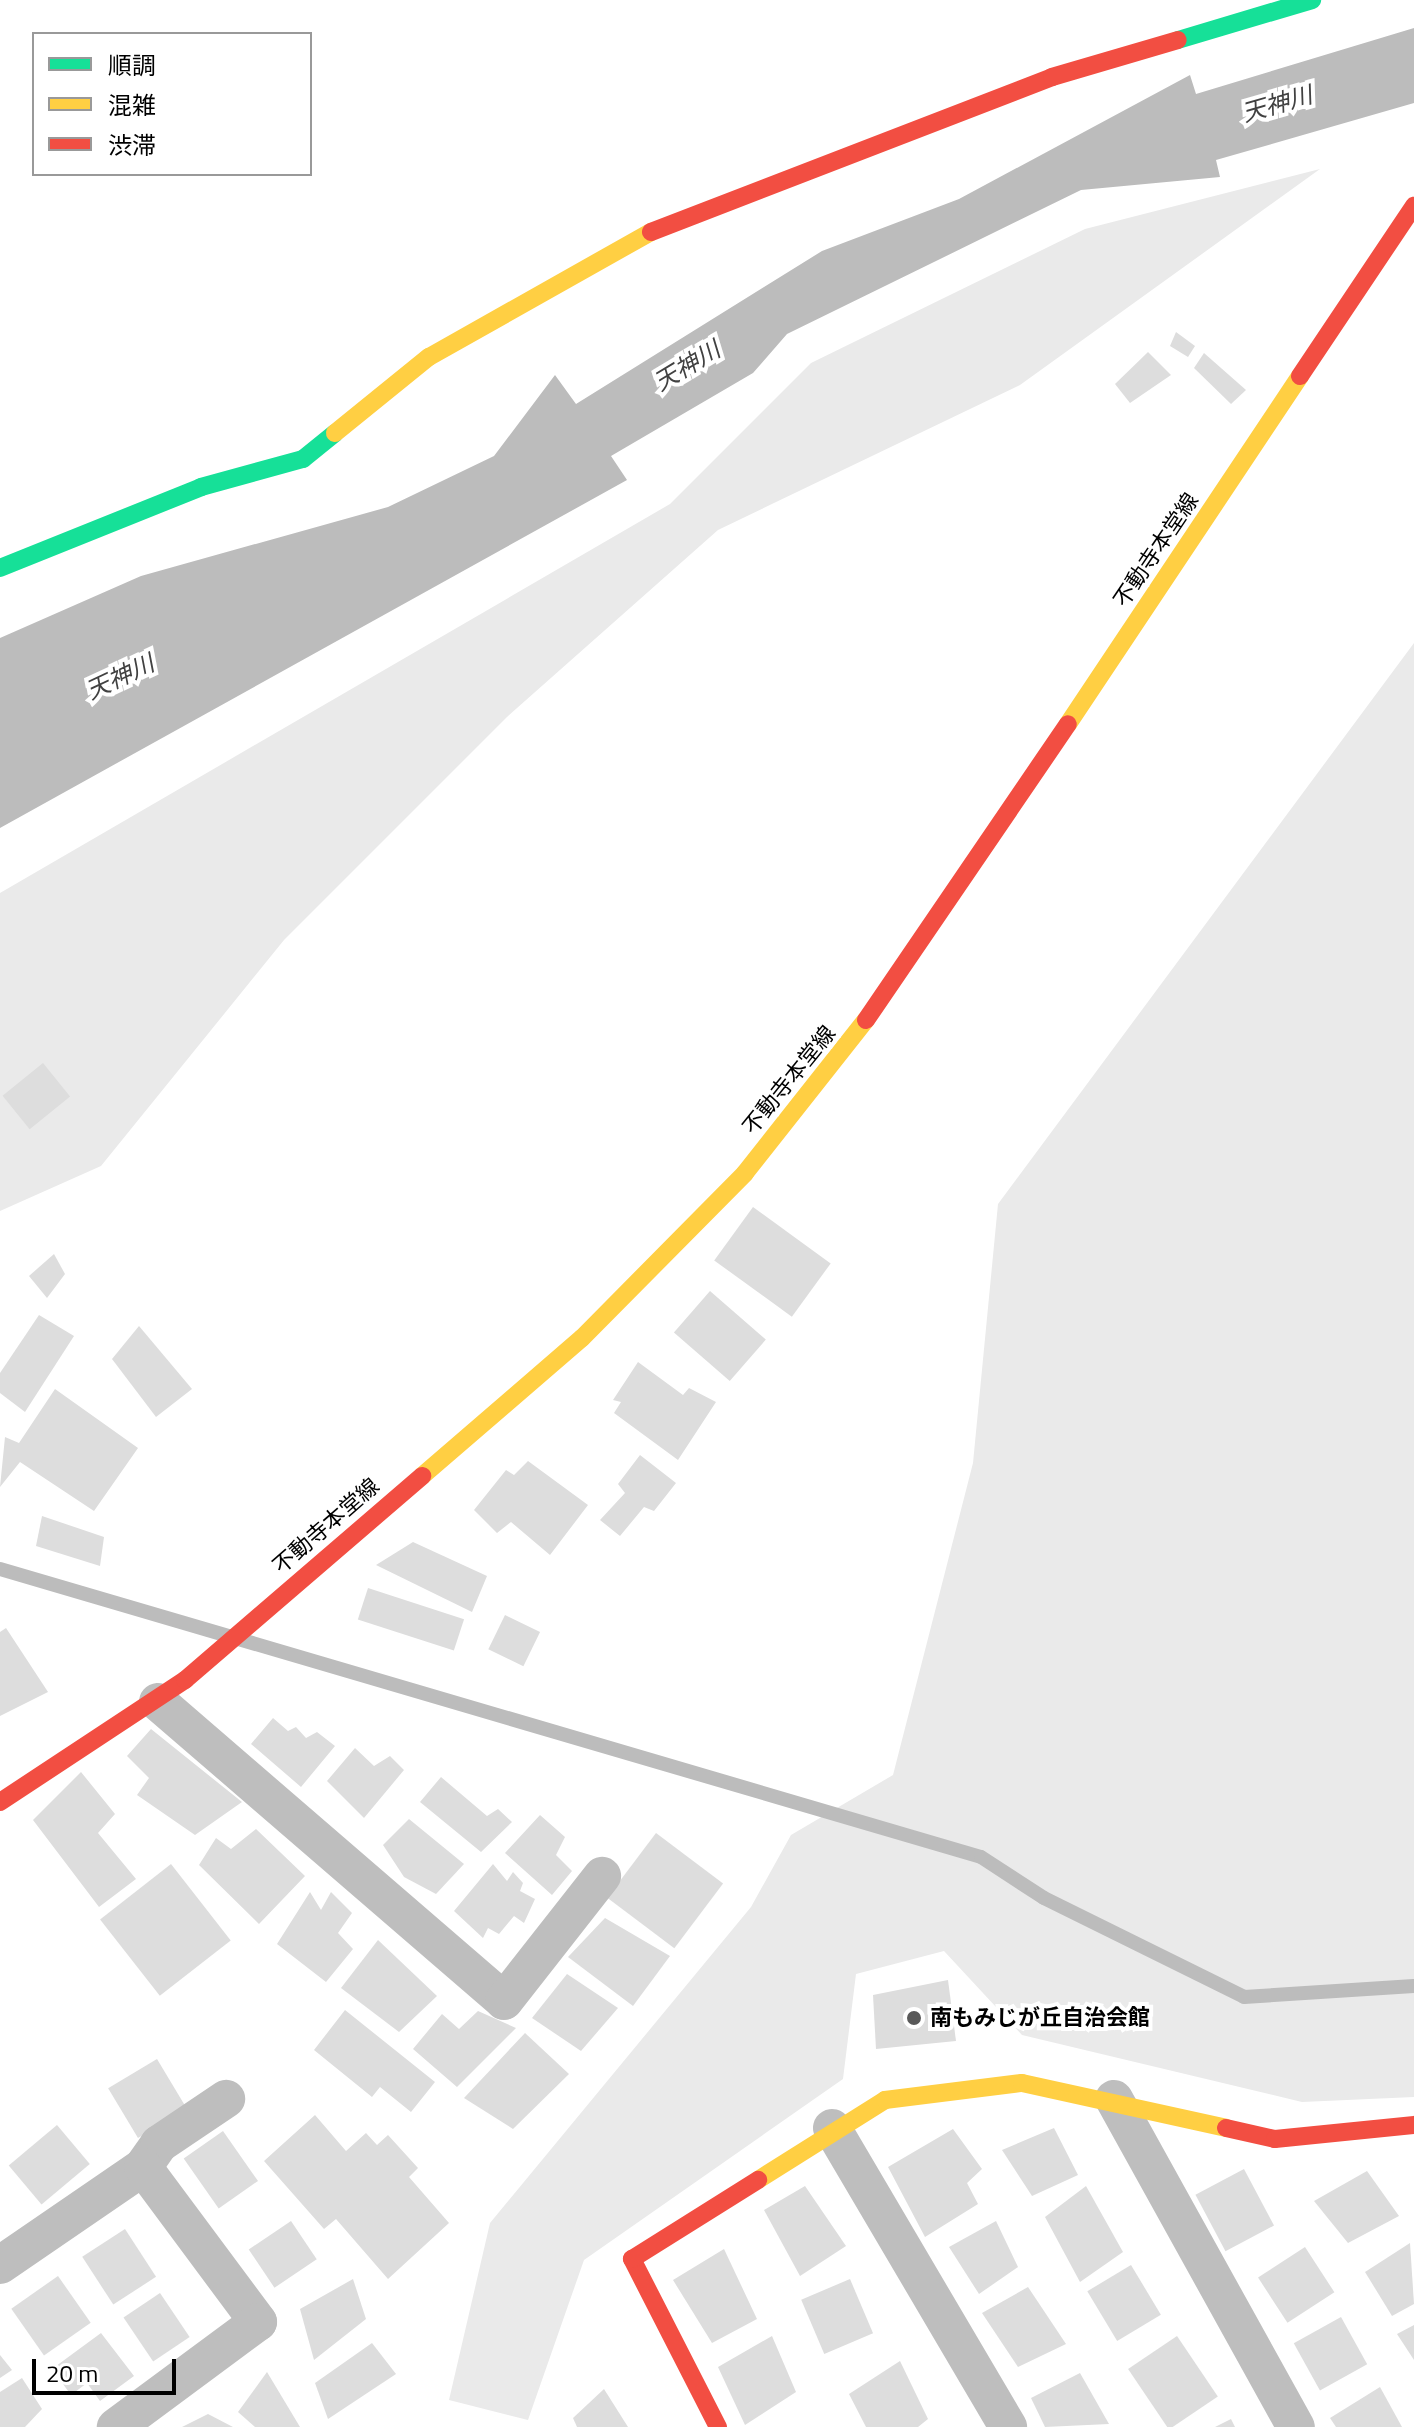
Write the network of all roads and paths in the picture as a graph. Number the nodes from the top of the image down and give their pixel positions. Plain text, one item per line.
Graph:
1 (1312, 0) edge
2 (1414, 206) edge
3 (0, 568) edge
4 (158, 1702) junction
5 (0, 1802) edge
6 (602, 1876) dead end
7 (226, 2099) dead end
8 (1114, 2099) junction
9 (1414, 2125) edge
10 (832, 2128) junction
11 (143, 2167) junction
12 (0, 2265) edge
13 (116, 2427) edge
14 (718, 2427) edge
15 (1008, 2427) edge
16 (1296, 2427) edge

1 - 3 street
2 - 4 street, 不動寺本堂線
4 - 5 street, 不動寺本堂線
4 - 6 street
7 - 11 street
8 - 9 street
8 - 10 street
8 - 16 street
10 - 14 street
10 - 15 street
11 - 12 street
11 - 13 street

